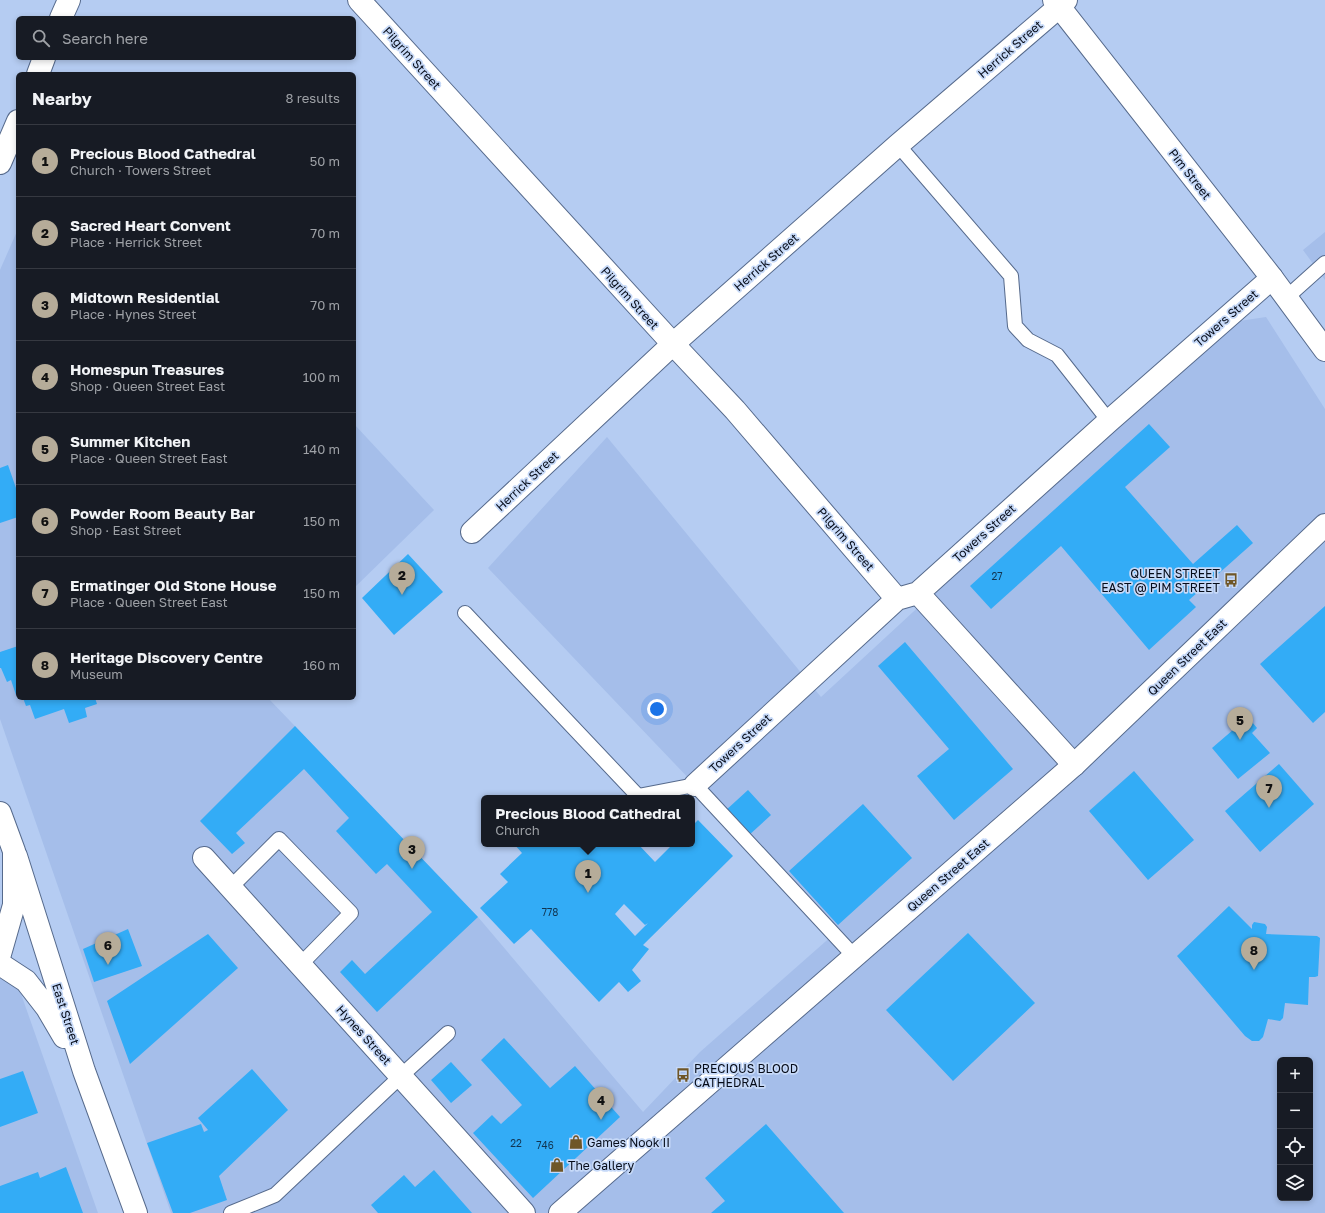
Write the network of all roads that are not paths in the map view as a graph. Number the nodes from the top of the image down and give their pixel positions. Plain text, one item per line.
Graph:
1 (69, 0) edge
2 (359, 0) edge
3 (1060, 2) edge
4 (62, 16) edge
5 (43, 60) edge
6 (39, 72) edge
7 (16, 126) edge
8 (898, 145) junction
9 (0, 164) edge
10 (1325, 263) edge
11 (1272, 278) junction
12 (1286, 298) junction
13 (673, 344) junction
14 (1325, 350) edge
15 (1109, 421) junction
16 (1325, 525) edge
17 (472, 532) dead end
18 (918, 593) junction
19 (897, 599) junction
20 (465, 613) dead end
21 (1074, 765) junction
22 (695, 785) junction
23 (637, 795) edge
24 (643, 795) edge
25 (0, 813) edge
26 (14, 851) junction
27 (204, 858) dead end
28 (231, 887) junction
29 (0, 954) edge
30 (854, 956) junction
31 (0, 964) edge
32 (300, 965) junction
33 (448, 1033) dead end
34 (84, 1071) junction
35 (400, 1076) junction
36 (136, 1213) edge
37 (232, 1213) edge
38 (524, 1213) edge
39 (560, 1213) edge

1 - 4 street
2 - 13 street, Pilgrim Street
3 - 8 street, Herrick Street
3 - 11 street, Pim Street
5 - 6 street
7 - 9 street
8 - 13 street, Herrick Street
8 - 15 lane
10 - 12 lane
11 - 12 street, Pim Street
11 - 15 street, Towers Street
12 - 14 street, Pim Street
13 - 17 street, Herrick Street
13 - 19 street, Pilgrim Street
15 - 18 street, Towers Street
16 - 21 street, Queen Street East
18 - 19 street, Towers Street
18 - 21 street
19 - 22 street, Towers Street
20 - 23 lane
21 - 30 street, Queen Street East
22 - 24 lane
22 - 30 lane
25 - 26 street, East Street
26 - 29 street
26 - 34 street, East Street
27 - 28 street, Hynes Street
28 - 32 street, Hynes Street
28 - 32 lane
30 - 39 street, Queen Street East
31 - 34 street
32 - 35 street, Hynes Street
33 - 35 lane
34 - 36 street, East Street
35 - 37 lane
35 - 38 street, Hynes Street

